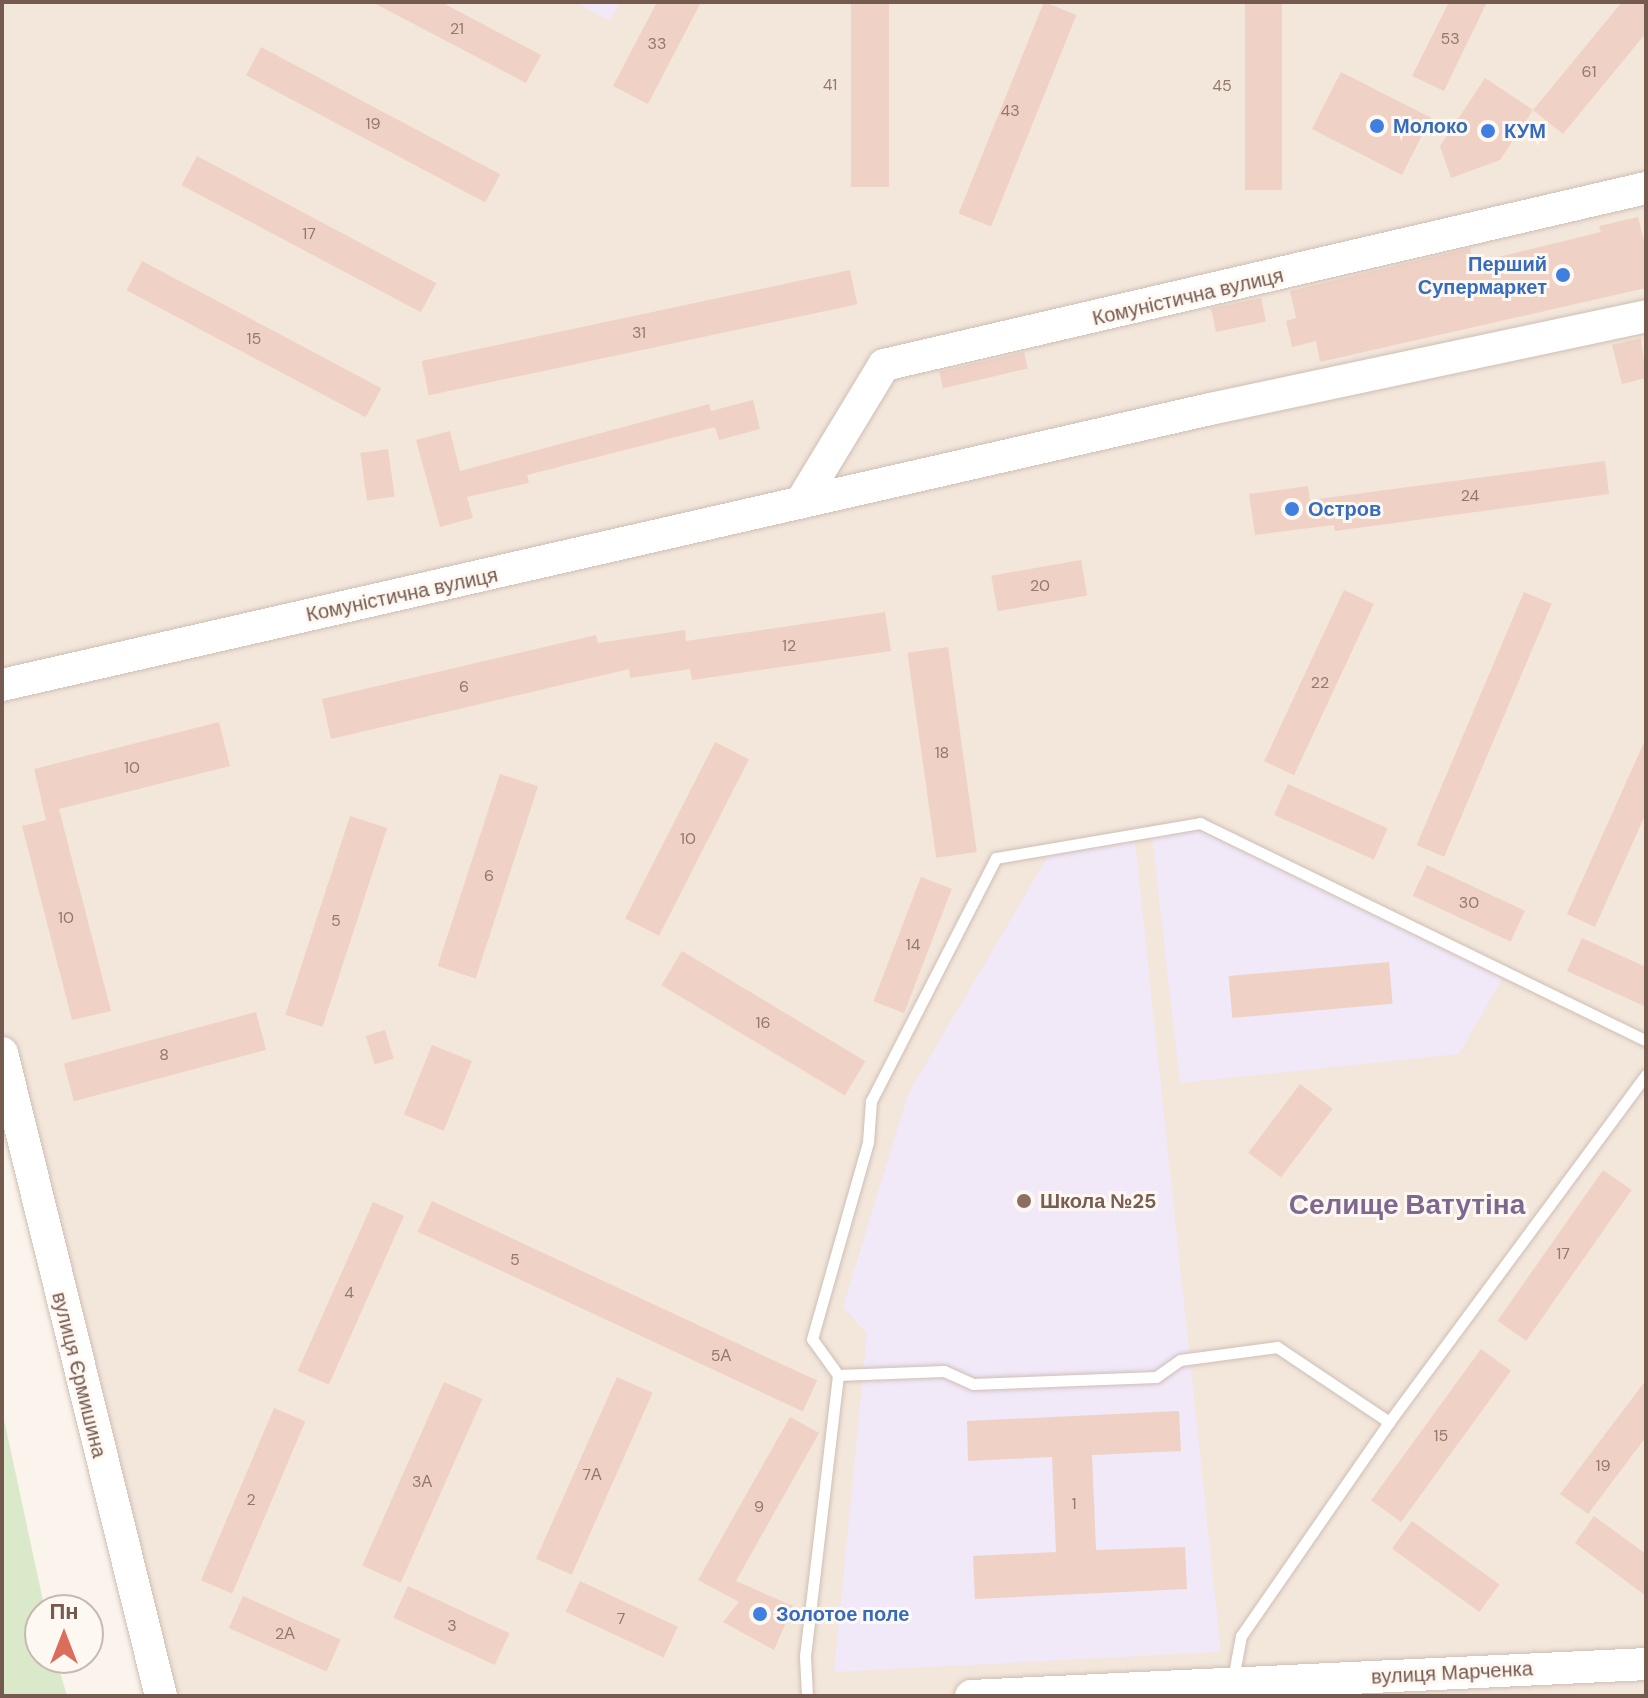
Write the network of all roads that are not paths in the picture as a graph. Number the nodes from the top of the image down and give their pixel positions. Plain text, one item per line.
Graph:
1 (1646, 188) edge
2 (1646, 316) edge
3 (801, 502) junction
4 (2, 685) edge
5 (1646, 1041) edge
6 (2, 1053) edge
7 (1646, 1075) edge
8 (838, 1375) junction
9 (1389, 1422) junction
10 (1646, 1664) edge
11 (1232, 1683) junction
12 (161, 1696) edge
13 (807, 1696) edge
14 (971, 1696) edge

1 - 3 street, Комуністична вулиця
2 - 3 street, Комуністична вулиця
3 - 4 street, Комуністична вулиця
5 - 8 lane
6 - 12 street, вулиця Єрмишина
7 - 9 lane
8 - 9 lane
8 - 13 lane
9 - 11 lane
10 - 11 street, вулиця Марченка
11 - 14 street, вулиця Марченка

